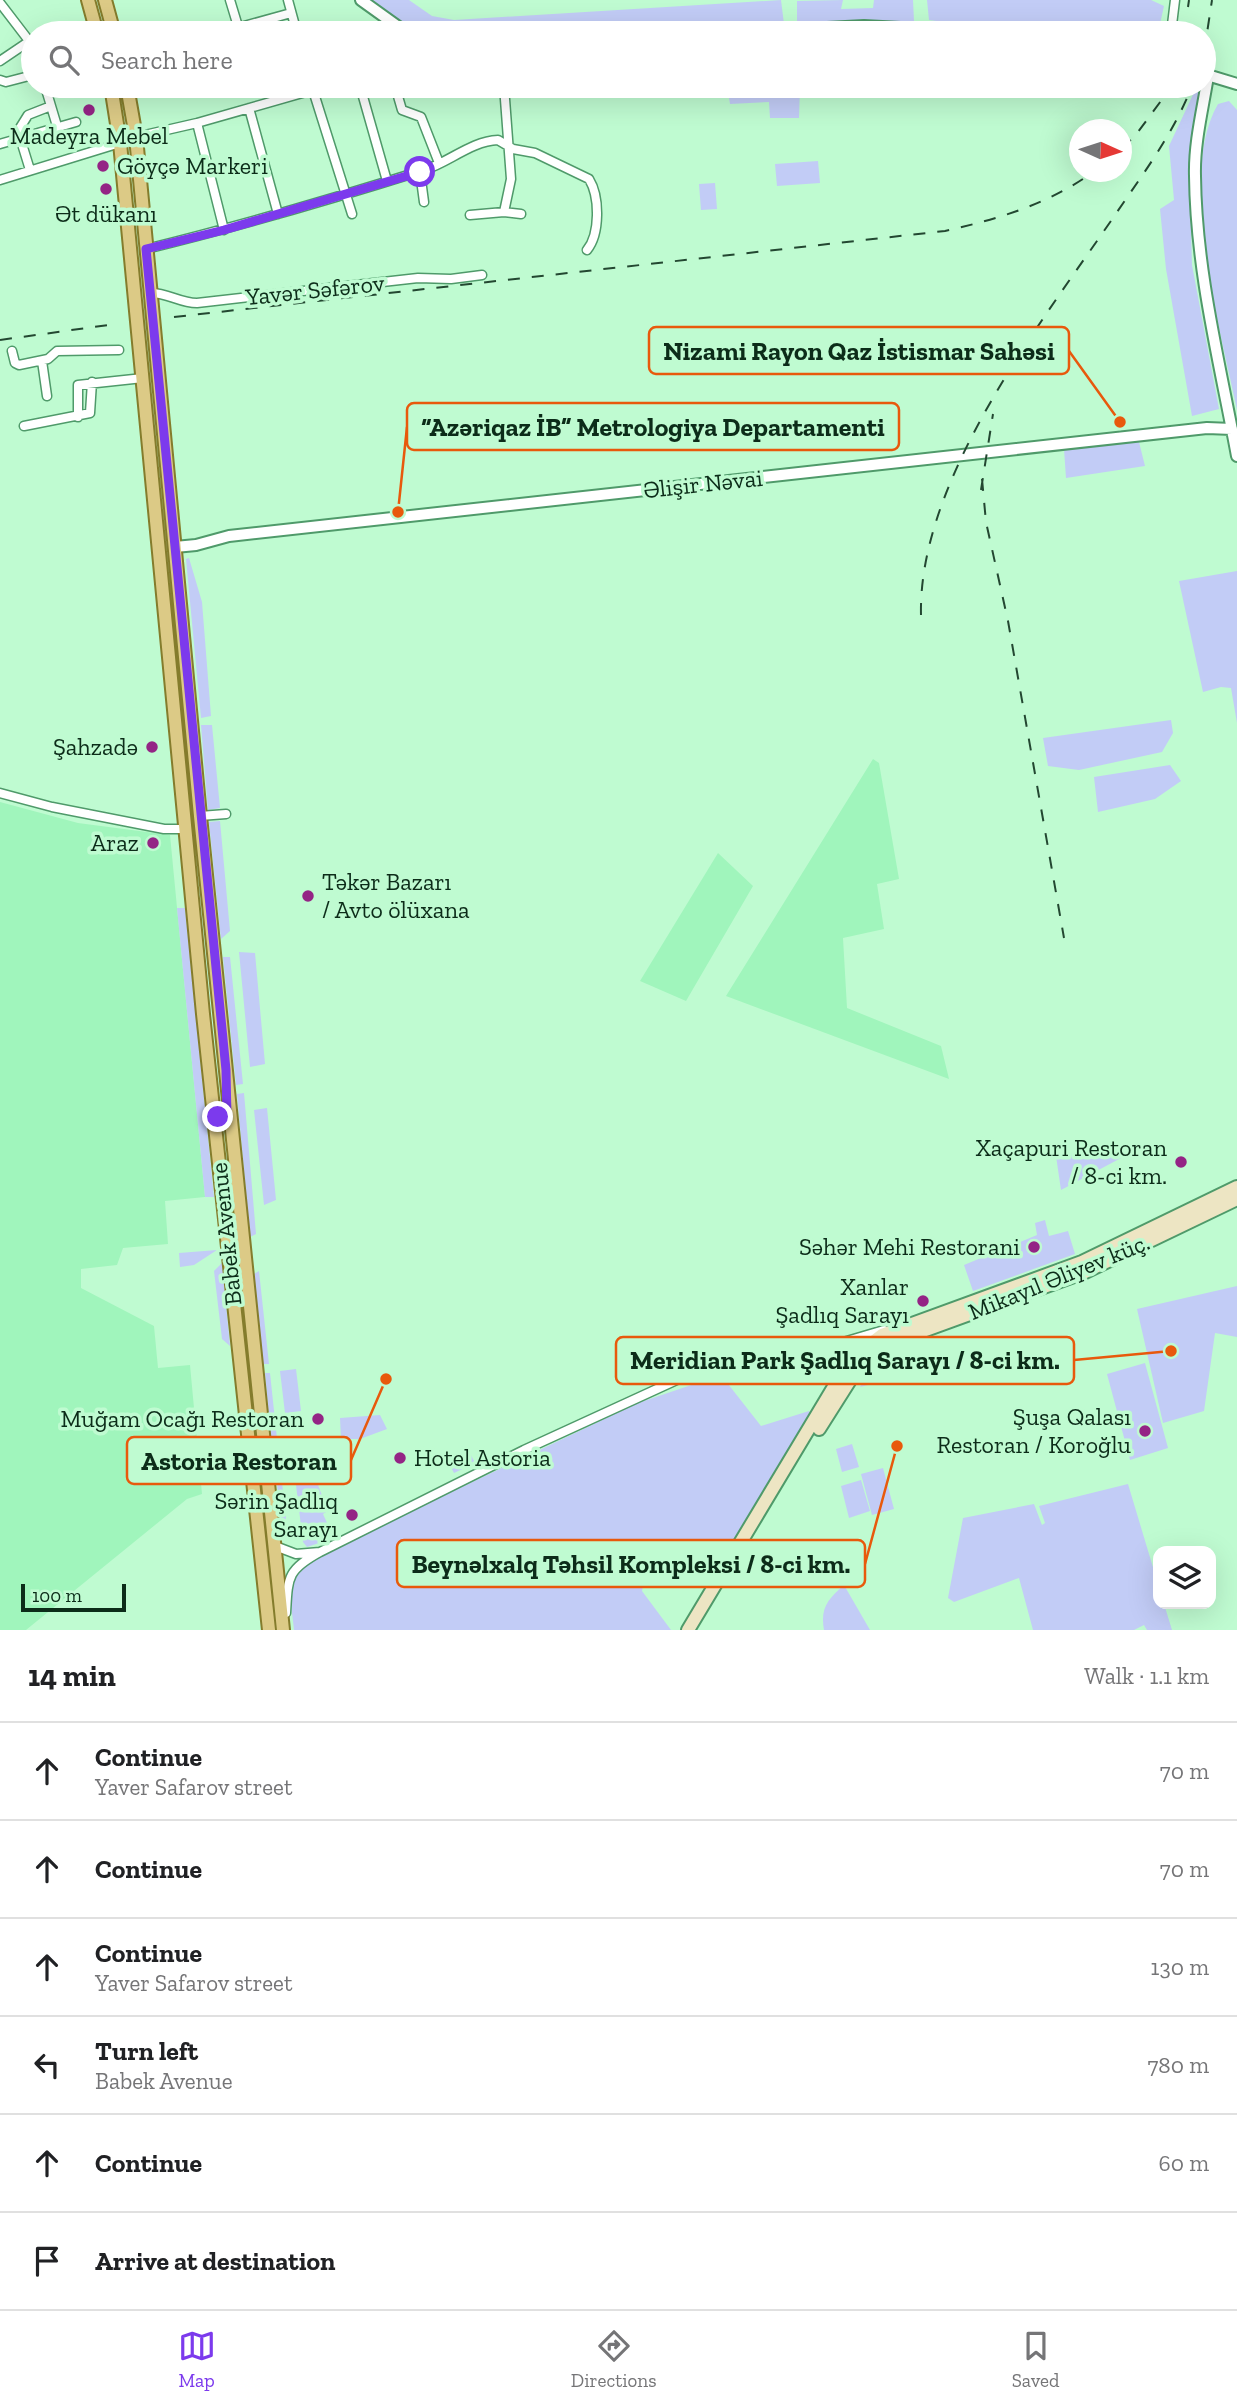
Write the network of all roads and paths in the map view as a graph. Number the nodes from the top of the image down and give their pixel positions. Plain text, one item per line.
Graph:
1 (88, 0) edge
2 (105, 0) edge
3 (230, 0) edge
4 (288, 0) edge
5 (361, 0) edge
6 (1175, 0) edge
7 (0, 3) edge
8 (291, 13) junction
9 (94, 21) edge
10 (111, 21) edge
11 (236, 21) edge
12 (267, 21) edge
13 (293, 21) edge
14 (390, 21) edge
15 (1172, 21) edge
16 (21, 29) edge
17 (21, 49) edge
18 (0, 61) edge
19 (21, 78) edge
20 (1216, 78) edge
21 (0, 80) edge
22 (1237, 84) edge
23 (49, 98) edge
24 (113, 98) edge
25 (129, 98) edge
26 (281, 98) edge
27 (316, 98) edge
28 (363, 98) edge
29 (398, 98) edge
30 (505, 98) edge
31 (1203, 98) edge
32 (51, 106) junction
33 (249, 108) junction
34 (76, 122) dead end
35 (197, 123) junction
36 (57, 126) junction
37 (136, 137) junction
38 (18, 138) junction
39 (120, 143) junction
40 (0, 144) edge
41 (508, 146) junction
42 (439, 163) junction
43 (30, 170) junction
44 (420, 172) junction
45 (0, 180) edge
46 (387, 181) junction
47 (344, 192) junction
48 (424, 202) dead end
49 (504, 212) junction
50 (278, 214) junction
51 (352, 214) dead end
52 (521, 214) dead end
53 (470, 215) dead end
54 (224, 230) junction
55 (146, 249) junction
56 (587, 250) dead end
57 (482, 275) dead end
58 (151, 293) junction
59 (119, 350) dead end
60 (12, 351) dead end
61 (42, 361) junction
62 (143, 378) junction
63 (92, 382) junction
64 (47, 396) dead end
65 (78, 417) junction
66 (23, 426) dead end
67 (1234, 429) edge
68 (1236, 444) edge
69 (1237, 456) edge
70 (175, 547) junction
71 (0, 793) edge
72 (226, 814) dead end
73 (200, 816) junction
74 (185, 830) junction
75 (203, 1014) junction
76 (226, 1070) junction
77 (1237, 1187) edge
78 (1237, 1199) edge
79 (223, 1203) junction
80 (246, 1269) junction
81 (907, 1324) junction
82 (845, 1342) junction
83 (869, 1343) junction
84 (887, 1344) junction
85 (856, 1355) junction
86 (275, 1546) junction
87 (320, 1552) junction
88 (269, 1630) edge
89 (284, 1630) edge
90 (688, 1630) edge
91 (697, 1630) edge

1 - 9 main road
2 - 10 main road
3 - 11 street
4 - 8 street
5 - 14 street
6 - 15 street
7 - 16 street
8 - 12 street
8 - 13 street
17 - 18 street
19 - 21 street
20 - 22 street
23 - 32 street
24 - 39 main road, Babek Avenue
25 - 37 main road, Babek Avenue
26 - 33 street
27 - 47 street
28 - 46 street
29 - 42 street
30 - 41 street
31 - 67 street
32 - 36 street
32 - 38 street
33 - 35 street
33 - 50 street
34 - 36 street
35 - 37 street
35 - 54 street
36 - 38 street
37 - 55 main road, Babek Avenue
38 - 40 street
38 - 43 street
39 - 43 street
39 - 62 main road, Babek Avenue
41 - 42 street
41 - 49 street
41 - 56 street
42 - 44 street
43 - 45 street
44 - 46 street
44 - 48 street
46 - 47 street
47 - 50 street
47 - 51 street
49 - 52 street
49 - 53 street
50 - 54 street
54 - 55 street
55 - 58 main road, Babek Avenue
57 - 58 street, Yavər Səfərov
58 - 70 main road, Babek Avenue
59 - 61 street
60 - 61 street
61 - 64 street
62 - 63 street
62 - 74 main road, Babek Avenue
63 - 65 street
63 - 65 street
65 - 66 street
67 - 68 street
67 - 70 street, Əlişir Nəvai
68 - 69 street
70 - 73 main road, Babek Avenue
71 - 74 street
72 - 73 street
73 - 76 main road, Babek Avenue
74 - 75 main road, Babek Avenue
75 - 76 main road
75 - 79 main road, Babek Avenue
76 - 80 main road, Babek Avenue
77 - 81 main road
78 - 84 main road, Mikayıl Əliyev küç.
79 - 80 main road
79 - 88 main road, Babek Avenue
80 - 86 main road, Babek Avenue
81 - 82 street
81 - 83 main road
82 - 83 street
82 - 85 street
82 - 87 street
83 - 84 street
83 - 85 main road
84 - 91 main road, Mikayıl Əliyev küç.
85 - 90 main road
86 - 87 street
86 - 89 main road, Babek Avenue
87 - 89 street

